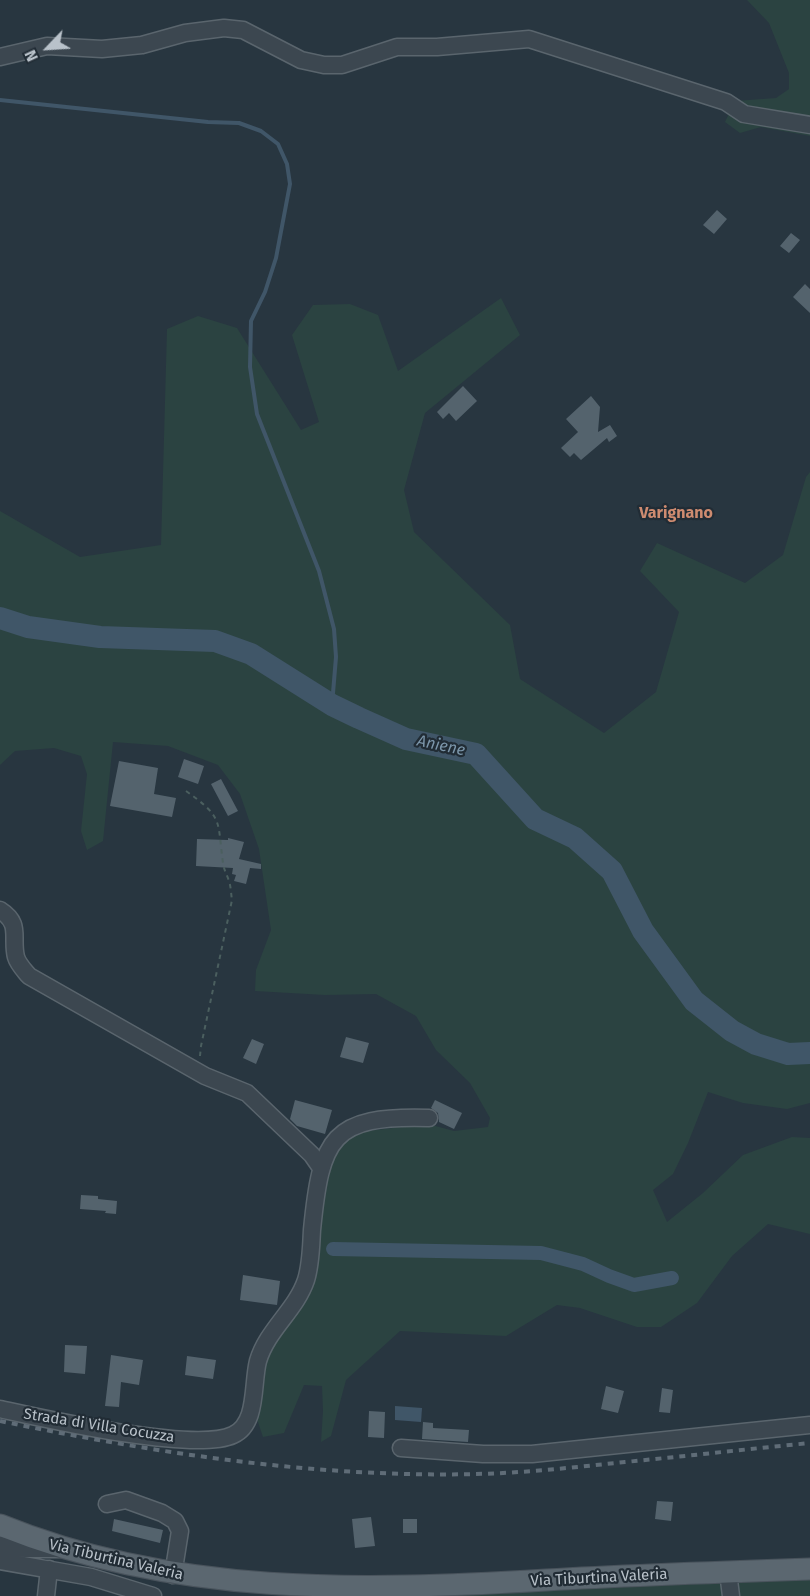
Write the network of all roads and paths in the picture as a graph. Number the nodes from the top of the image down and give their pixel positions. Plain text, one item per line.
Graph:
1 (0, 57) edge
2 (810, 125) edge
3 (186, 791) dead end
4 (0, 910) edge
5 (205, 1076) junction
6 (429, 1118) dead end
7 (321, 1168) junction
8 (0, 1409) edge
9 (810, 1425) edge
10 (401, 1448) dead end
11 (107, 1504) dead end
12 (0, 1525) edge
13 (0, 1545) edge
14 (62, 1550) junction
15 (0, 1561) edge
16 (50, 1569) junction
17 (810, 1569) edge
18 (728, 1572) junction
19 (173, 1575) junction
20 (539, 1588) edge
21 (356, 1592) edge
22 (46, 1596) edge
23 (153, 1596) edge
24 (731, 1596) edge

1 - 2 street
3 - 5 path
4 - 5 street
5 - 7 street
6 - 7 street, Strada di Villa Cocuzza
7 - 8 street, Strada di Villa Cocuzza
9 - 10 street
11 - 19 street
12 - 14 main road, Via Tiburtina Valeria
13 - 14 street
14 - 19 main road, Via Tiburtina Valeria
15 - 16 street
16 - 22 street
16 - 23 street
17 - 18 main road, Via Tiburtina Valeria
18 - 20 main road, Via Tiburtina Valeria
18 - 24 street
19 - 21 main road, Via Tiburtina Valeria
20 - 21 main road, Via Tiburtina Valeria

